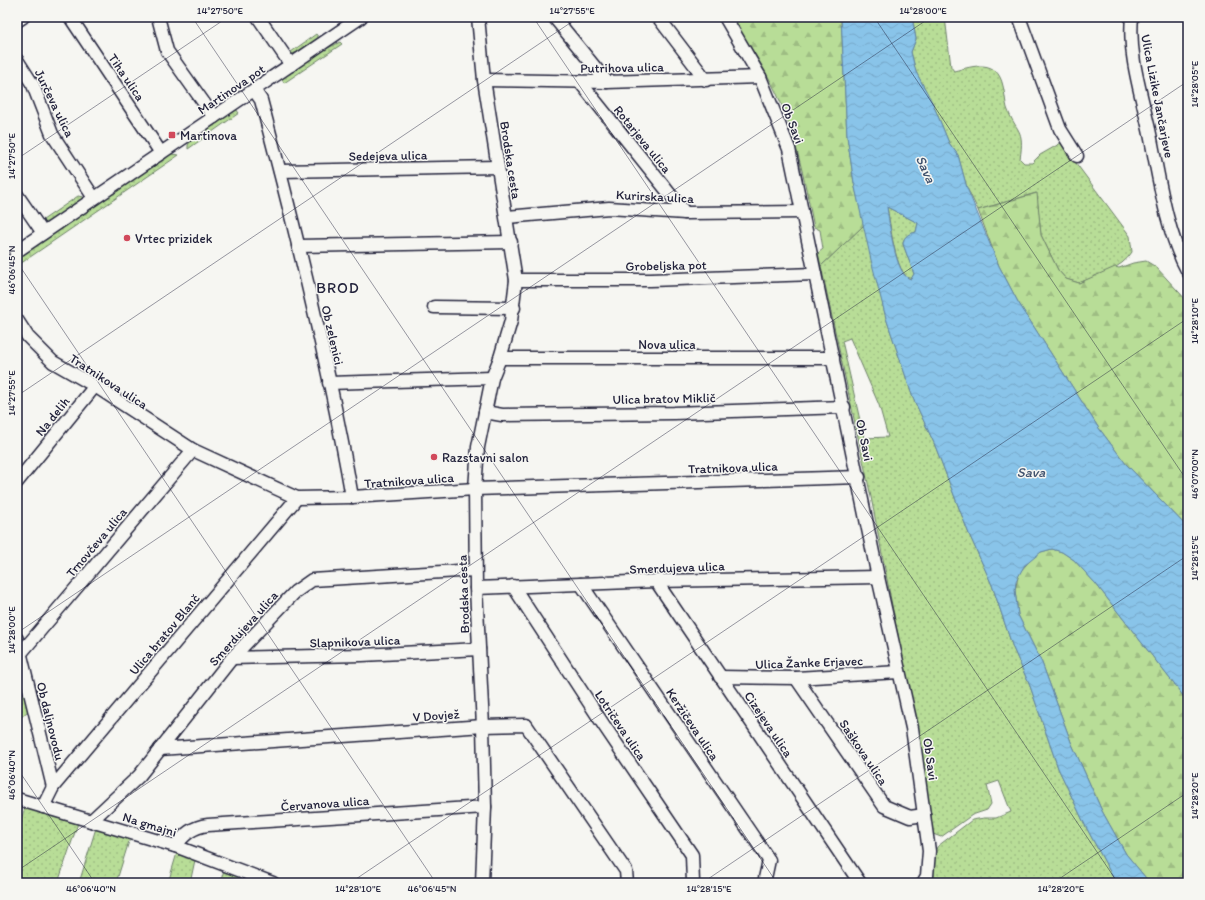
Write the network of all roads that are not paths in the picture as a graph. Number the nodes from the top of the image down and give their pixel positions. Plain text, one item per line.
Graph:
1 (23, 17) edge
2 (70, 17) edge
3 (158, 17) edge
4 (258, 17) edge
5 (360, 17) edge
6 (478, 17) edge
7 (554, 17) edge
8 (658, 17) edge
9 (725, 17) edge
10 (1019, 17) edge
11 (1132, 17) edge
12 (17, 21) edge
13 (17, 60) edge
14 (291, 65) junction
15 (760, 77) junction
16 (484, 80) junction
17 (706, 80) junction
18 (580, 82) junction
19 (607, 82) junction
20 (254, 90) junction
21 (214, 117) junction
22 (162, 153) junction
23 (1076, 156) dead end
24 (498, 167) junction
25 (280, 171) junction
26 (17, 195) edge
27 (94, 198) junction
28 (802, 212) junction
29 (685, 213) junction
30 (507, 218) junction
31 (43, 233) junction
32 (511, 242) junction
33 (298, 246) junction
34 (17, 251) edge
35 (1188, 272) edge
36 (816, 274) junction
37 (516, 280) junction
38 (434, 307) dead end
39 (514, 308) junction
40 (17, 320) edge
41 (500, 358) junction
42 (833, 358) junction
43 (492, 378) junction
44 (329, 383) junction
45 (95, 386) junction
46 (844, 407) junction
47 (486, 412) junction
48 (193, 450) junction
49 (859, 477) junction
50 (17, 482) edge
51 (475, 489) junction
52 (352, 497) junction
53 (297, 498) junction
54 (475, 570) junction
55 (878, 577) junction
56 (656, 581) junction
57 (581, 584) junction
58 (513, 586) junction
59 (476, 588) junction
60 (17, 639) edge
61 (479, 649) junction
62 (20, 653) junction
63 (232, 658) junction
64 (899, 672) junction
65 (720, 677) junction
66 (796, 678) junction
67 (483, 726) junction
68 (160, 749) junction
69 (53, 787) junction
70 (17, 799) edge
71 (485, 806) junction
72 (43, 807) junction
73 (924, 815) junction
74 (91, 821) junction
75 (175, 846) junction
76 (273, 883) edge
77 (482, 883) edge
78 (627, 883) edge
79 (693, 883) edge
80 (764, 883) edge
81 (860, 883) edge
82 (923, 883) edge

1 - 12 street
2 - 22 street, Tiha ulica
3 - 21 street
4 - 14 street
5 - 14 street, Martinova pot
6 - 16 street, Brodska cesta
7 - 19 street
8 - 17 street
9 - 15 street, Ob Savi
10 - 23 street
11 - 35 street, Ulica Lizike Jančarjeve
13 - 27 street, Jurčeva ulica
14 - 20 street, Martinova pot
15 - 17 street, Putrihova ulica
15 - 28 street, Ob Savi
16 - 18 street, Putrihova ulica
16 - 24 street, Brodska cesta
17 - 19 street, Putrihova ulica
18 - 19 street, Putrihova ulica
18 - 29 street, Rotarjeva ulica
20 - 21 street, Martinova pot
20 - 25 street, Ob zelenici
21 - 22 street, Martinova pot
22 - 27 street, Martinova pot
24 - 25 street, Sedejeva ulica
24 - 30 street, Brodska cesta
25 - 33 street, Ob zelenici
26 - 31 street
27 - 31 street, Martinova pot
28 - 29 street, Kurirska ulica
28 - 36 street, Ob Savi
29 - 30 street, Kurirska ulica
30 - 32 street, Brodska cesta
31 - 34 street, Martinova pot
32 - 33 street
32 - 37 street, Brodska cesta
33 - 44 street, Ob zelenici
36 - 37 street, Grobeljska pot
36 - 42 street, Ob Savi
37 - 39 street, Brodska cesta
38 - 39 street
39 - 41 street, Brodska cesta
40 - 45 street, Tratnikova ulica
41 - 42 street, Nova ulica
41 - 43 street, Brodska cesta
42 - 46 street, Ob Savi
43 - 44 street
43 - 47 street, Brodska cesta
44 - 52 street, Ob zelenici
45 - 48 street, Tratnikova ulica
45 - 50 street, Na delih
46 - 47 street, Ulica bratov Miklič
46 - 49 street, Ob Savi
47 - 51 street, Brodska cesta
48 - 53 street, Tratnikova ulica
48 - 62 street, Trnovčeva ulica
49 - 51 street, Tratnikova ulica
49 - 55 street, Ob Savi
51 - 52 street, Tratnikova ulica
51 - 54 street, Brodska cesta
52 - 53 street, Tratnikova ulica
53 - 69 street, Ulica bratov Blanč
54 - 59 street, Brodska cesta
54 - 63 street, Smerdujeva ulica
55 - 56 street, Smerdujeva ulica
55 - 64 street, Ob Savi
56 - 57 street, Smerdujeva ulica
56 - 65 street, Cizejeva ulica
57 - 58 street, Smerdujeva ulica
57 - 80 street, Keržičeva ulica
58 - 59 street, Smerdujeva ulica
58 - 79 street, Lotričeva ulica
59 - 61 street, Brodska cesta
60 - 62 street, Ob daljnovodu
61 - 63 street, Slapnikova ulica
61 - 67 street, Brodska cesta
62 - 69 street, Ob daljnovodu
63 - 68 street, Smerdujeva ulica
64 - 66 street, Ulica Žanke Erjavec
64 - 73 street, Ob Savi
65 - 66 street, Ulica Žanke Erjavec
65 - 81 street, Cizejeva ulica
66 - 73 street, Saškova ulica
67 - 68 street, V Dovjež
67 - 71 street, Brodska cesta
67 - 78 street, V Dovjež
68 - 74 street, Smerdujeva ulica
69 - 72 street
70 - 72 street, Na gmajni
71 - 75 street, Červanova ulica
71 - 77 street, Brodska cesta
72 - 74 street, Na gmajni
73 - 82 street, Ob Savi
74 - 75 street, Na gmajni
75 - 76 street, Na gmajni

